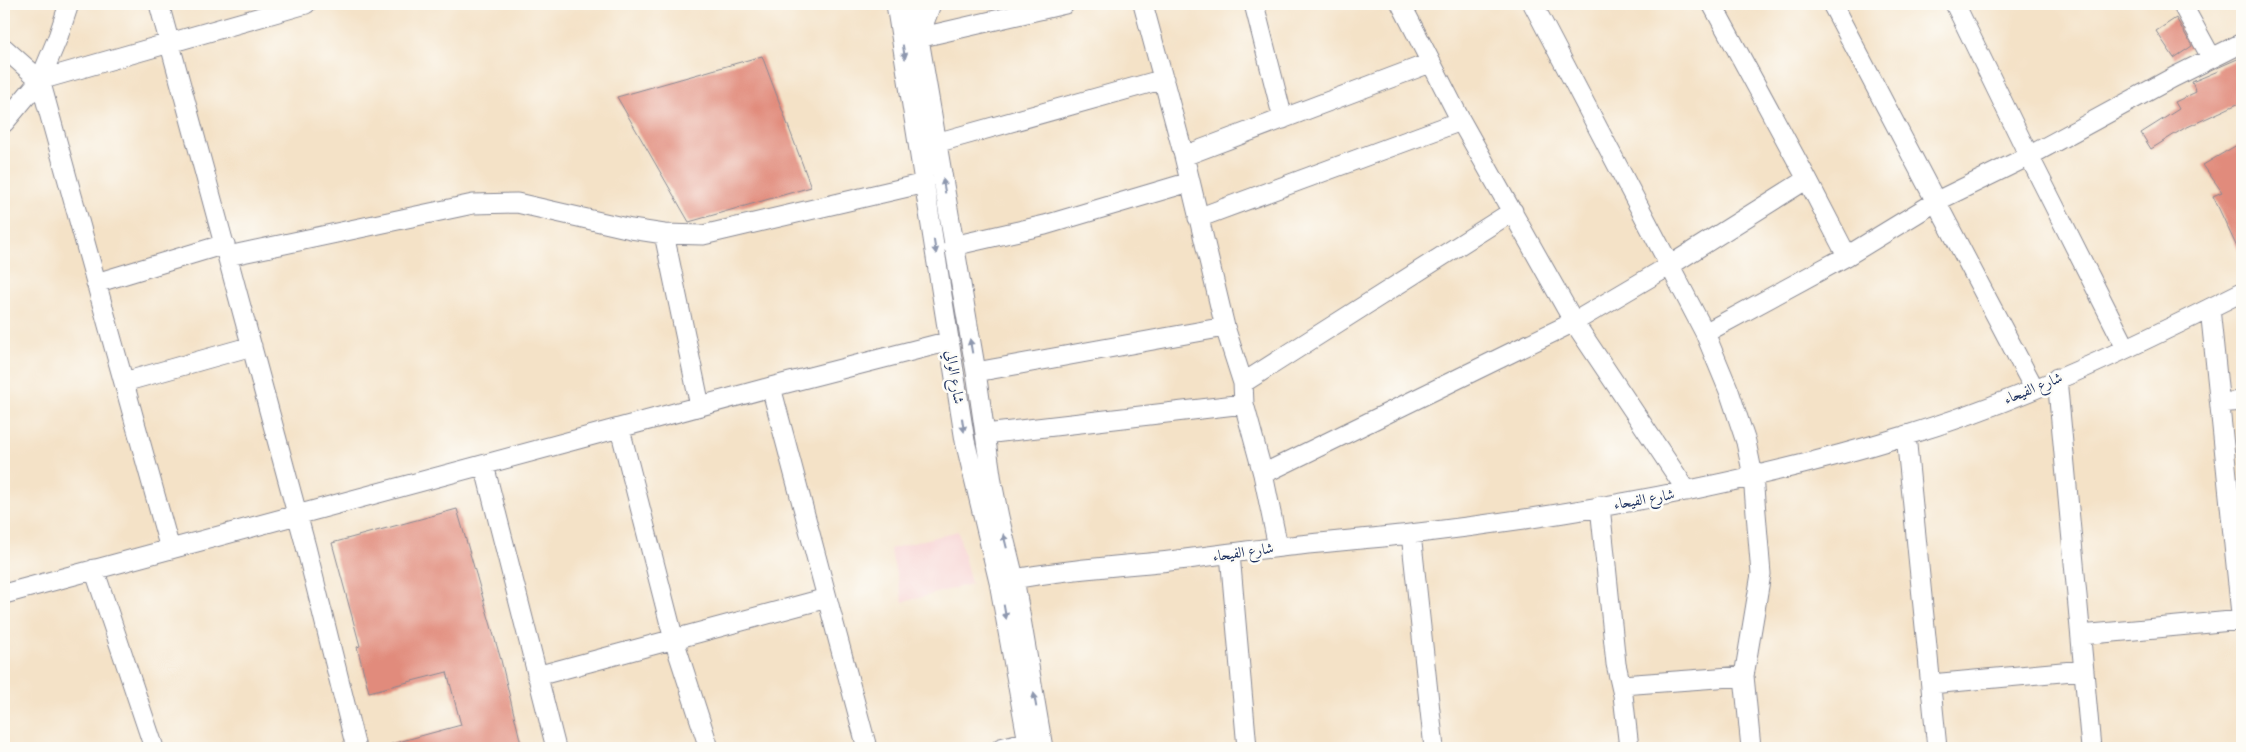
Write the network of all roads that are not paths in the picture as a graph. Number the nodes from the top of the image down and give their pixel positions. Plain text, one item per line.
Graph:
1 (68, 4) edge
2 (159, 4) edge
3 (306, 4) edge
4 (896, 4) edge
5 (913, 4) edge
6 (931, 4) edge
7 (1064, 4) edge
8 (1143, 4) edge
9 (1254, 4) edge
10 (1401, 4) edge
11 (1533, 4) edge
12 (1712, 4) edge
13 (1832, 4) edge
14 (1956, 4) edge
15 (2182, 4) edge
16 (281, 7) edge
17 (918, 38) junction
18 (170, 42) junction
19 (2242, 43) edge
20 (4, 48) edge
21 (2211, 57) junction
22 (1430, 63) junction
23 (1164, 79) junction
24 (40, 80) junction
25 (1283, 119) junction
26 (1461, 122) junction
27 (4, 123) edge
28 (936, 143) junction
29 (1184, 156) junction
30 (2029, 156) junction
31 (1807, 179) junction
32 (1190, 182) junction
33 (925, 183) junction
34 (1937, 201) junction
35 (1513, 211) junction
36 (1198, 218) junction
37 (664, 234) junction
38 (953, 246) junction
39 (226, 250) junction
40 (1847, 256) junction
41 (1669, 266) junction
42 (96, 283) junction
43 (2242, 292) edge
44 (2210, 308) junction
45 (1574, 322) junction
46 (1225, 327) junction
47 (1705, 333) junction
48 (950, 341) junction
49 (252, 346) junction
50 (2126, 348) junction
51 (976, 372) junction
52 (2057, 378) junction
53 (124, 382) junction
54 (1242, 384) junction
55 (771, 387) junction
56 (2034, 388) junction
57 (2242, 401) edge
58 (2220, 403) junction
59 (1244, 404) junction
60 (700, 406) junction
61 (620, 429) junction
62 (985, 434) junction
63 (1906, 435) junction
64 (484, 465) junction
65 (1263, 474) junction
66 (1753, 476) junction
67 (1687, 491) junction
68 (1600, 506) junction
69 (297, 516) junction
70 (1411, 534) junction
71 (1278, 547) junction
72 (170, 550) junction
73 (1230, 554) junction
74 (94, 570) junction
75 (1007, 580) junction
76 (4, 594) edge
77 (827, 598) junction
78 (2242, 620) edge
79 (2242, 624) edge
80 (2081, 635) junction
81 (674, 640) junction
82 (2084, 670) junction
83 (537, 676) junction
84 (1744, 676) junction
85 (1932, 684) junction
86 (1622, 685) junction
87 (1034, 746) edge
88 (154, 748) edge
89 (356, 748) edge
90 (556, 748) edge
91 (709, 748) edge
92 (867, 748) edge
93 (1001, 748) edge
94 (1247, 748) edge
95 (1434, 748) edge
96 (1630, 748) edge
97 (1751, 748) edge
98 (1937, 748) edge
99 (2091, 748) edge

1 - 24 street
2 - 18 street
3 - 16 street
4 -> 33 street, شارع الوالي
5 - 17 street, شارع الوالي
6 - 17 street
7 - 17 street
8 - 23 street
9 - 25 street
10 - 22 street
11 - 41 street
12 - 31 street
13 - 34 street
14 - 30 street
15 - 21 street
16 - 18 street
17 - 28 street, شارع الوالي
18 - 24 street
18 - 39 street
19 - 21 street
20 - 24 street
21 - 30 street
22 - 25 street
22 - 26 street
23 - 28 street
23 - 29 street
24 - 27 street
24 - 42 street
25 - 29 street
26 - 35 street
26 - 36 street
38 -> 28 street, شارع الوالي
29 - 32 street
30 - 34 street
30 - 50 street
31 - 40 street
31 - 41 street
32 - 36 street
32 - 38 street
33 - 37 street
33 -> 48 street, شارع الوالي
34 - 40 street
34 - 56 street
35 - 45 street
35 - 54 street
36 - 46 street
37 - 39 street
37 - 60 street
51 -> 38 street, شارع الوالي
39 - 42 street
39 - 49 street
40 - 47 street
41 - 45 street
41 - 47 street
42 - 53 street
43 - 44 street, شارع الفيحاء
44 - 50 street, شارع الفيحاء
44 - 58 street
45 - 65 street
45 - 67 street
46 - 51 street
46 - 54 street
47 - 66 street
48 - 55 street
48 -> 75 street, شارع الوالي
49 - 53 street
49 - 69 street
50 - 52 street, شارع الفيحاء
51 - 62 street, شارع الوالي
52 - 56 street, شارع الفيحاء
52 - 80 street
53 - 72 street
54 - 59 street
55 - 60 street
55 - 77 street
56 - 63 street, شارع الفيحاء
57 - 58 street
58 - 78 street
59 - 62 street
59 - 65 street
60 - 61 street
61 - 64 street
61 - 81 street
75 -> 62 street, شارع الوالي
63 - 66 street, شارع الفيحاء
63 - 85 street
64 - 69 street
64 - 83 street
65 - 71 street
66 - 67 street, شارع الفيحاء
66 - 84 street
67 - 68 street, شارع الفيحاء
68 - 70 street, شارع الفيحاء
68 - 86 street
69 - 72 street
69 - 89 street
70 - 71 street, شارع الفيحاء
70 - 95 street
71 - 73 street, شارع الفيحاء
72 - 74 street
73 - 75 street, شارع الفيحاء
73 - 94 street
74 - 76 street
74 - 88 street
75 - 87 street, شارع الوالي
77 - 81 street
77 - 92 street
78 - 79 street
78 - 80 street
80 - 82 street
81 - 83 street
81 - 91 street
82 - 85 street
82 - 99 street
83 - 90 street
84 - 86 street
84 - 97 street
85 - 98 street
86 - 96 street
87 - 93 street

